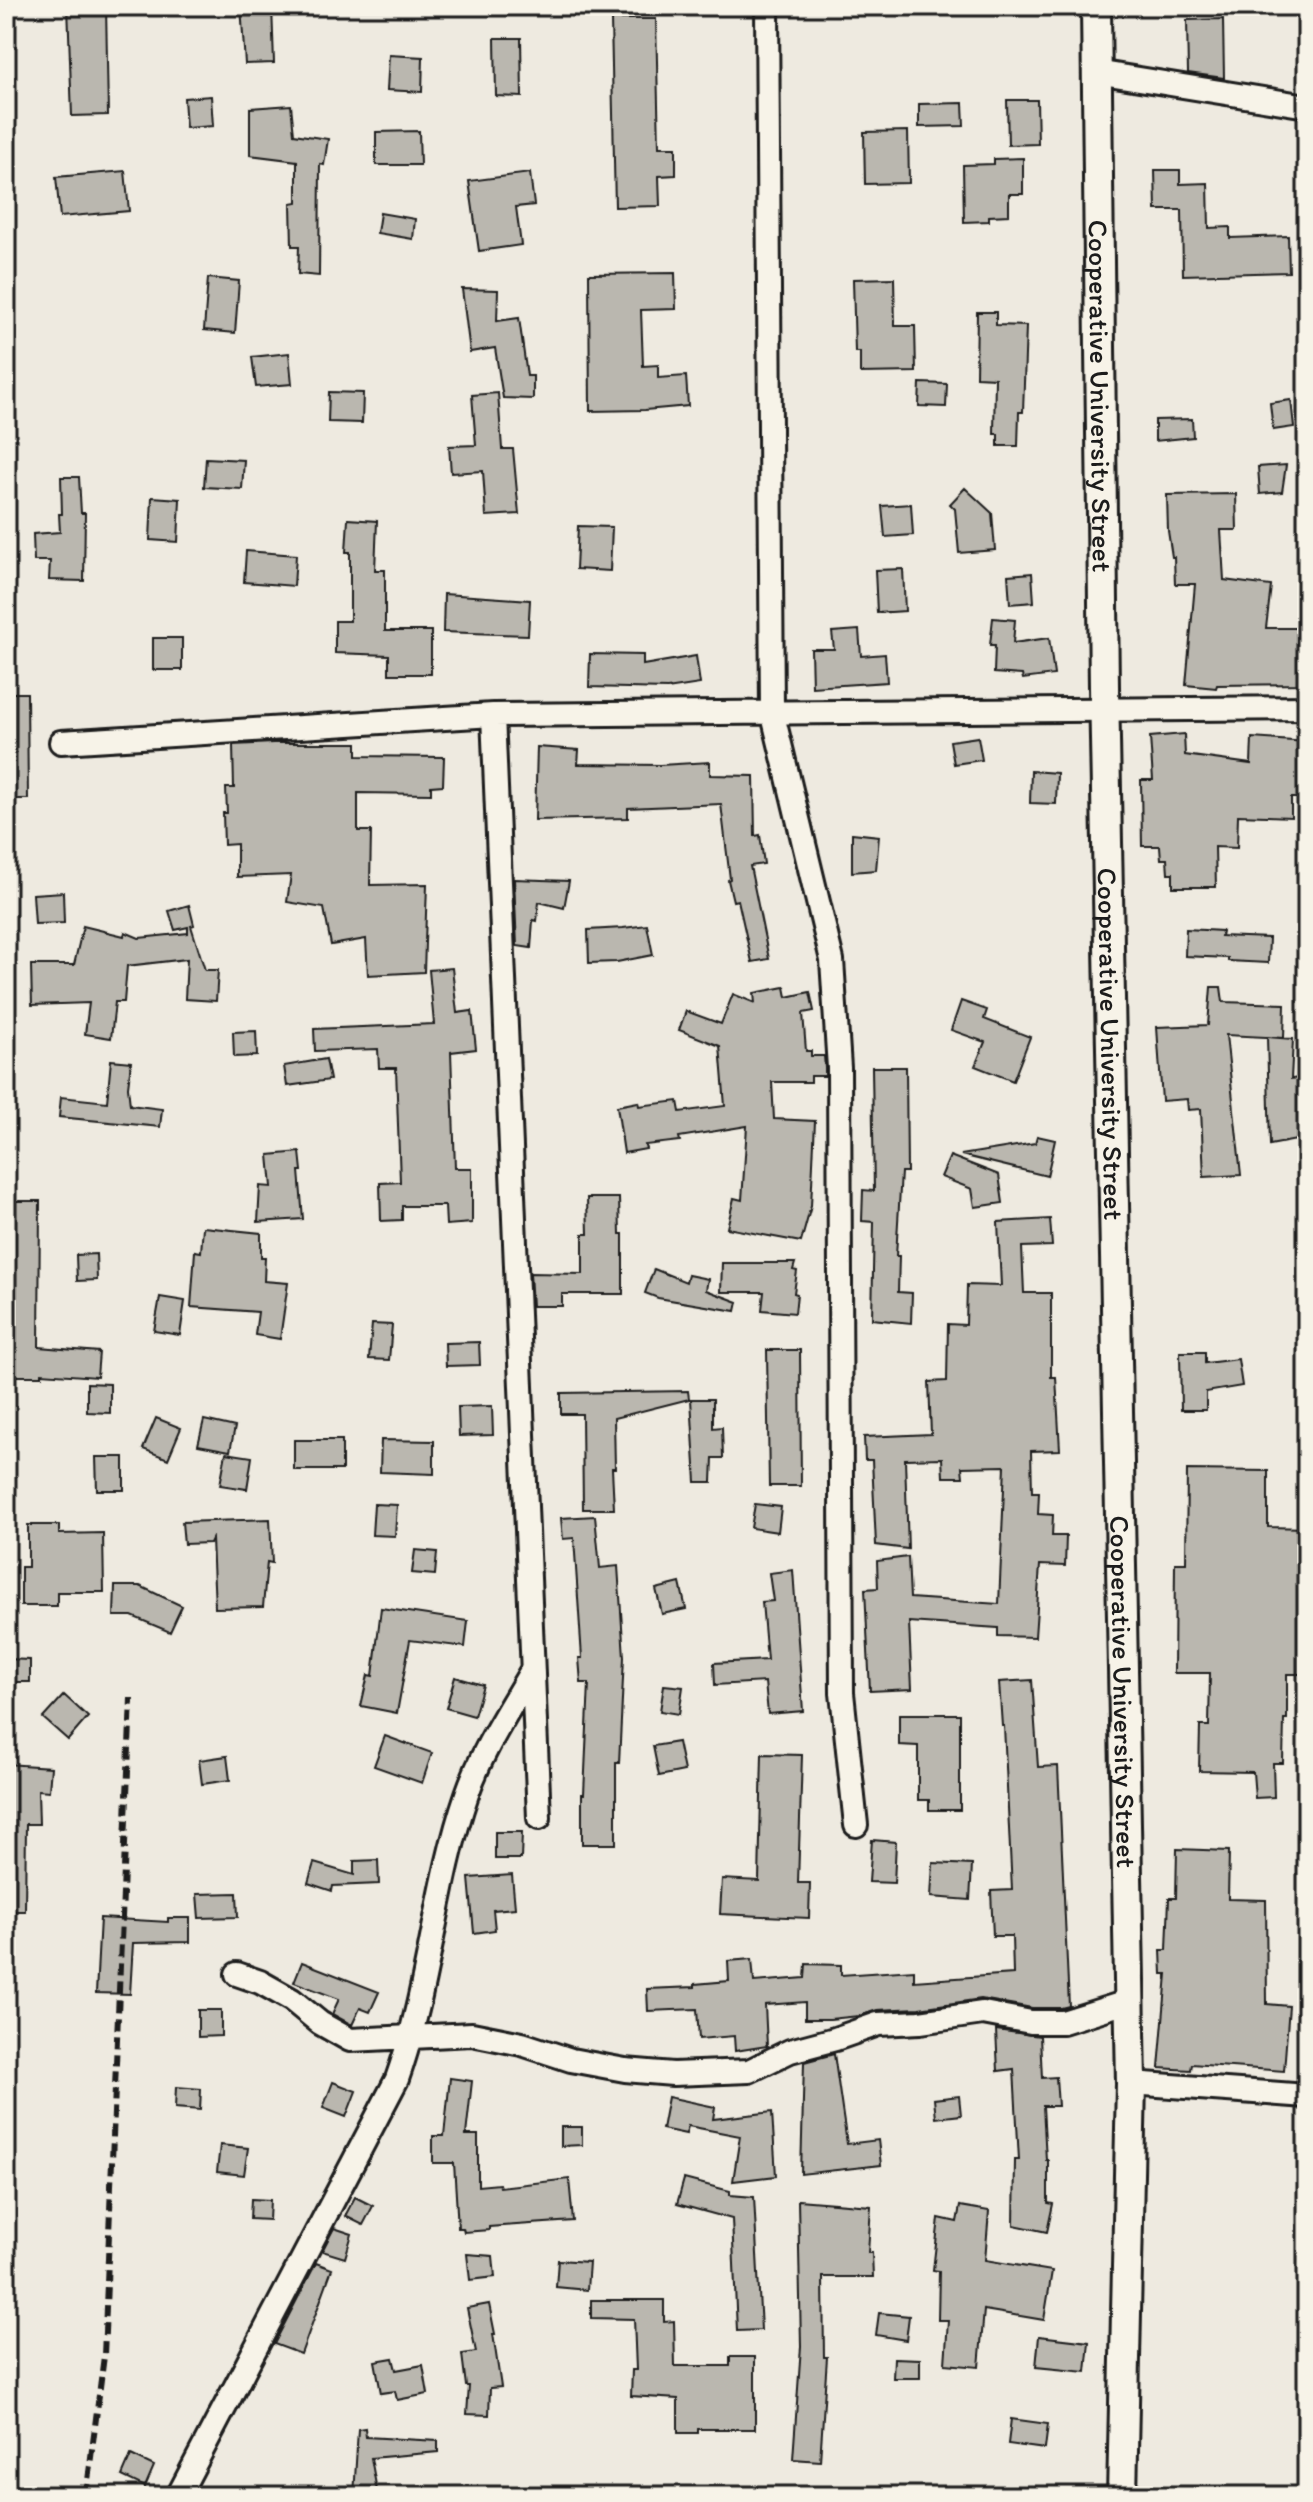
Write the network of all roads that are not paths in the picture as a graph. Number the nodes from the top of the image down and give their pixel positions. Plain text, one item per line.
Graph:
1 (767, 6) edge
2 (1096, 6) edge
3 (1096, 72) junction
4 (1307, 106) edge
5 (1307, 708) edge
6 (1105, 709) junction
7 (772, 711) junction
8 (493, 715) junction
9 (61, 742) dead end
10 (533, 1669) junction
11 (539, 1818) dead end
12 (856, 1825) dead end
13 (237, 1974) dead end
14 (1130, 2001) junction
15 (412, 2038) junction
16 (1131, 2083) junction
17 (1307, 2096) edge
18 (178, 2496) edge
19 (1122, 2496) edge

1 - 7 street
2 - 3 street, Cooperative University Street
3 - 4 street
3 - 6 street, Cooperative University Street
5 - 6 street
6 - 7 street
6 - 14 street, Cooperative University Street
7 - 8 street
7 - 12 street
8 - 9 street
8 - 10 street
10 - 11 street
10 - 15 street
13 - 15 street
14 - 15 street
14 - 16 street, Cooperative University Street
15 - 18 street
16 - 17 street
16 - 19 street, Cooperative University Street

